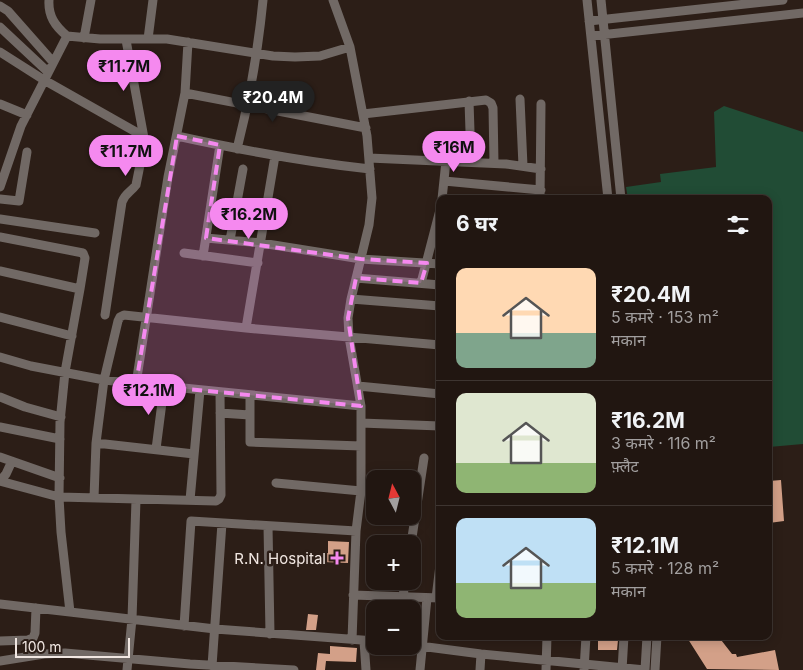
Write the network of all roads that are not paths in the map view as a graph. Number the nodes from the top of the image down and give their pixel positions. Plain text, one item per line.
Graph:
1 (49, 0) edge
2 (91, 0) edge
3 (154, 0) edge
4 (263, 0) edge
5 (333, 0) edge
6 (587, 0) edge
7 (601, 0) edge
8 (784, 0) edge
9 (0, 6) edge
10 (803, 13) edge
11 (603, 20) junction
12 (590, 21) junction
13 (0, 27) edge
14 (605, 34) junction
15 (67, 36) junction
16 (591, 36) junction
17 (84, 38) junction
18 (148, 39) junction
19 (126, 40) junction
20 (188, 42) junction
21 (350, 47) junction
22 (0, 52) edge
23 (258, 54) junction
24 (53, 62) junction
25 (46, 76) junction
26 (185, 94) junction
27 (520, 100) dead end
28 (469, 101) junction
29 (0, 104) edge
30 (541, 104) dead end
31 (248, 106) junction
32 (363, 114) junction
33 (26, 115) junction
34 (366, 128) junction
35 (177, 136) junction
36 (145, 140) junction
37 (220, 146) junction
38 (237, 149) junction
39 (27, 152) dead end
40 (275, 156) junction
41 (370, 158) junction
42 (446, 161) junction
43 (471, 162) junction
44 (494, 163) junction
45 (523, 166) junction
46 (242, 169) dead end
47 (370, 169) junction
48 (541, 169) junction
49 (444, 181) junction
50 (1, 184) edge
51 (442, 195) edge
52 (541, 195) edge
53 (608, 195) edge
54 (621, 195) edge
55 (0, 199) edge
56 (0, 219) edge
57 (436, 225) edge
58 (95, 234) dead end
59 (0, 237) edge
60 (206, 238) junction
61 (230, 240) junction
62 (261, 243) junction
63 (184, 253) dead end
64 (203, 256) junction
65 (361, 259) junction
66 (258, 263) junction
67 (426, 263) junction
68 (436, 264) edge
69 (0, 271) edge
70 (356, 278) junction
71 (421, 283) junction
72 (436, 285) edge
73 (80, 290) junction
74 (351, 299) junction
75 (436, 306) edge
76 (105, 315) dead end
77 (0, 318) edge
78 (145, 318) junction
79 (246, 328) junction
80 (72, 336) junction
81 (350, 337) junction
82 (436, 345) edge
83 (0, 356) edge
84 (65, 372) junction
85 (104, 380) junction
86 (136, 384) junction
87 (358, 386) junction
88 (164, 387) junction
89 (200, 390) junction
90 (220, 392) junction
91 (436, 394) edge
92 (250, 395) junction
93 (0, 397) edge
94 (361, 406) junction
95 (220, 413) junction
96 (250, 414) junction
97 (61, 417) junction
98 (361, 423) junction
99 (436, 426) edge
100 (0, 427) edge
101 (60, 439) junction
102 (96, 443) junction
103 (361, 446) junction
104 (156, 449) junction
105 (194, 454) junction
106 (0, 457) edge
107 (424, 458) dead end
108 (12, 461) junction
109 (60, 478) junction
110 (0, 481) edge
111 (276, 482) dead end
112 (361, 491) junction
113 (59, 498) junction
114 (94, 498) junction
115 (136, 500) junction
116 (190, 500) junction
117 (222, 523) junction
118 (268, 526) junction
119 (356, 531) junction
120 (412, 535) edge
121 (404, 590) edge
122 (353, 595) junction
123 (403, 597) junction
124 (434, 598) edge
125 (0, 604) edge
126 (36, 608) junction
127 (70, 612) junction
128 (132, 619) junction
129 (184, 626) junction
130 (215, 629) junction
131 (270, 634) junction
132 (352, 640) junction
133 (547, 640) edge
134 (586, 640) edge
135 (624, 640) edge
136 (647, 640) edge
137 (657, 640) edge
138 (0, 641) edge
139 (364, 641) joint
140 (421, 646) edge
141 (424, 646) junction
142 (481, 654) junction
143 (128, 659) junction
144 (546, 660) junction
145 (0, 661) edge
146 (212, 666) junction
147 (584, 667) edge
148 (253, 669) edge
149 (277, 669) edge
150 (622, 669) edge
151 (127, 670) edge
152 (294, 670) edge
153 (366, 670) edge
154 (420, 670) edge
155 (480, 670) edge
156 (546, 670) edge
157 (645, 670) edge
158 (655, 670) edge

1 - 15 street
2 - 17 street
3 - 18 street
4 - 23 street
5 - 21 street
6 - 12 street
7 - 11 street
8 - 11 street
9 - 24 street
10 - 14 street
11 - 12 street
11 - 14 street
12 - 16 street
13 - 25 street
14 - 16 street
14 - 54 street
15 - 17 street
15 - 24 street
16 - 53 street
17 - 19 street
18 - 19 street
18 - 20 street
19 - 36 street
20 - 23 street
20 - 26 street
21 - 23 street
21 - 32 street
22 - 25 street
23 - 31 street
24 - 25 street
25 - 33 street
25 - 36 street
26 - 31 street
26 - 35 street
27 - 45 street
28 - 32 street
28 - 43 street
28 - 44 street
29 - 33 street
30 - 48 street
31 - 34 street
31 - 38 street
32 - 34 street
33 - 50 street
34 - 41 street
35 - 37 street
35 - 78 street
36 - 76 street
37 - 38 street
37 - 60 street
38 - 40 street
39 - 55 street
40 - 47 street
40 - 62 street
41 - 42 street
41 - 47 street
42 - 43 street
42 - 49 street
43 - 44 street
44 - 45 street
45 - 48 street
46 - 61 street
47 - 65 street
48 - 52 street
49 - 51 street
49 - 52 street
56 - 58 street
57 - 67 street
59 - 73 street
60 - 61 street
60 - 64 street
61 - 62 street
62 - 65 street
62 - 66 street
63 - 64 street
64 - 66 street
65 - 67 street
65 - 70 street
66 - 79 street
67 - 68 street
67 - 71 street
69 - 73 street
70 - 71 street
70 - 74 street
71 - 72 street
73 - 80 street
74 - 75 street
74 - 81 street
77 - 80 street
78 - 79 street
78 - 85 street
78 - 86 street
79 - 81 street
80 - 84 street
81 - 82 street
81 - 87 street
83 - 84 street
84 - 85 street
84 - 97 street
85 - 86 street
85 - 102 street
86 - 88 street
87 - 91 street
87 - 94 street
88 - 89 street
88 - 104 street
89 - 90 street
89 - 105 street
90 - 92 street
90 - 95 street
92 - 94 street
92 - 96 street
93 - 97 street
94 - 98 street
95 - 96 street
95 - 116 street
96 - 103 street
97 - 101 street
98 - 99 street
98 - 103 street
100 - 101 street
101 - 109 street
102 - 104 street
102 - 114 street
103 - 112 street
104 - 105 street
105 - 116 street
106 - 108 street
107 - 120 street
108 - 109 street
108 - 110 street
109 - 113 street
110 - 113 street
111 - 112 street
112 - 119 street
113 - 114 street
113 - 127 street
114 - 115 street
115 - 116 street
115 - 128 street
117 - 118 street
117 - 129 street
117 - 130 street
118 - 119 street
118 - 131 street
119 - 122 street
121 - 123 street
122 - 123 street
122 - 132 street
123 - 124 street
124 - 141 street
125 - 126 street
126 - 127 street
126 - 138 street
127 - 128 street
128 - 129 street
128 - 143 street
129 - 130 street
130 - 131 street
130 - 146 street
131 - 132 street
132 - 139 street
133 - 144 street
134 - 147 street
135 - 150 street
136 - 157 street
137 - 158 street
139 - 153 street
140 - 141 street
141 - 142 street
141 - 154 street
142 - 144 street
142 - 155 street
143 - 145 street
143 - 146 street
143 - 151 street
144 - 147 street
144 - 156 street
146 - 148 street
147 - 150 street
148 - 149 street
149 - 152 street
150 - 157 street

